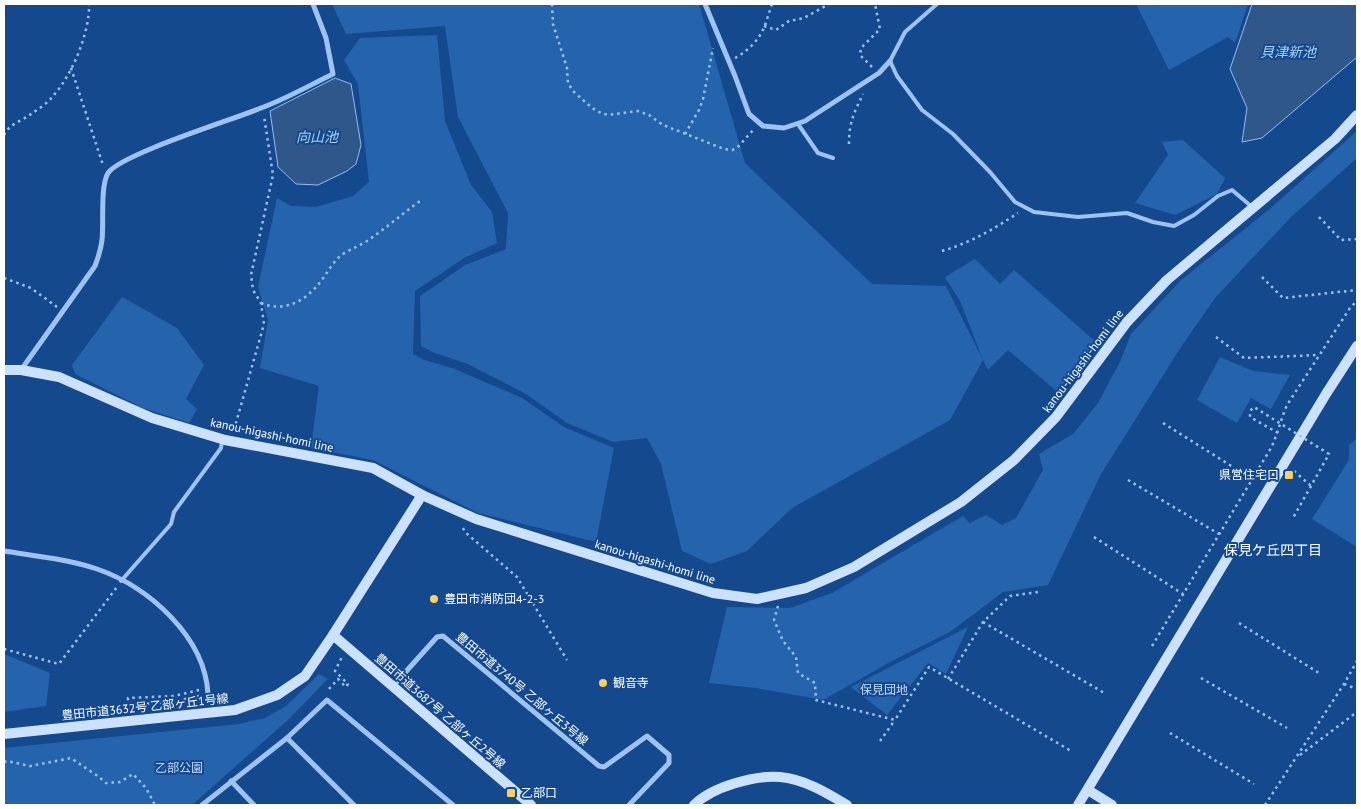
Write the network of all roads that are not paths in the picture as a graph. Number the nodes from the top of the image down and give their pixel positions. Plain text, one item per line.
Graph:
1 (313, 4) edge
2 (705, 4) edge
3 (937, 4) edge
4 (890, 60) junction
5 (1357, 115) edge
6 (798, 124) junction
7 (833, 158) dead end
8 (1252, 207) junction
9 (1357, 348) edge
10 (4, 370) edge
11 (21, 370) junction
12 (227, 440) junction
13 (422, 495) junction
14 (4, 551) edge
15 (121, 581) junction
16 (333, 635) junction
17 (393, 686) junction
18 (208, 691) road end
19 (4, 734) edge
20 (287, 738) junction
21 (231, 781) junction
22 (1088, 790) junction
23 (202, 805) edge
24 (254, 805) edge
25 (354, 805) edge
26 (453, 805) edge
27 (531, 805) edge
28 (629, 805) edge
29 (694, 805) edge
30 (847, 805) edge
31 (1078, 805) edge
32 (1112, 805) edge

1 - 11 street
2 - 6 street
3 - 4 lane
4 - 6 street
4 - 8 lane
5 - 8 main road, kanou-higashi-homi line
6 - 7 lane
8 - 13 main road, kanou-higashi-homi line
9 - 22 main road
10 - 11 main road, kanou-higashi-homi line
11 - 12 main road, kanou-higashi-homi line
12 - 13 main road, kanou-higashi-homi line
12 - 15 lane
13 - 16 main road, 豊田市道3632号 乙部ヶ丘1号線
14 - 15 street
15 - 18 street
16 - 17 main road, 豊田市道3687号 乙部ヶ丘2号線
16 - 19 main road, 豊田市道3632号 乙部ヶ丘1号線
17 - 27 main road, 豊田市道3687号 乙部ヶ丘2号線
17 - 28 street, 豊田市道3740号 乙部ヶ丘3号線
20 - 21 street
20 - 25 street
20 - 26 street
21 - 23 street
21 - 24 street
22 - 31 main road
22 - 32 main road
29 - 30 main road

